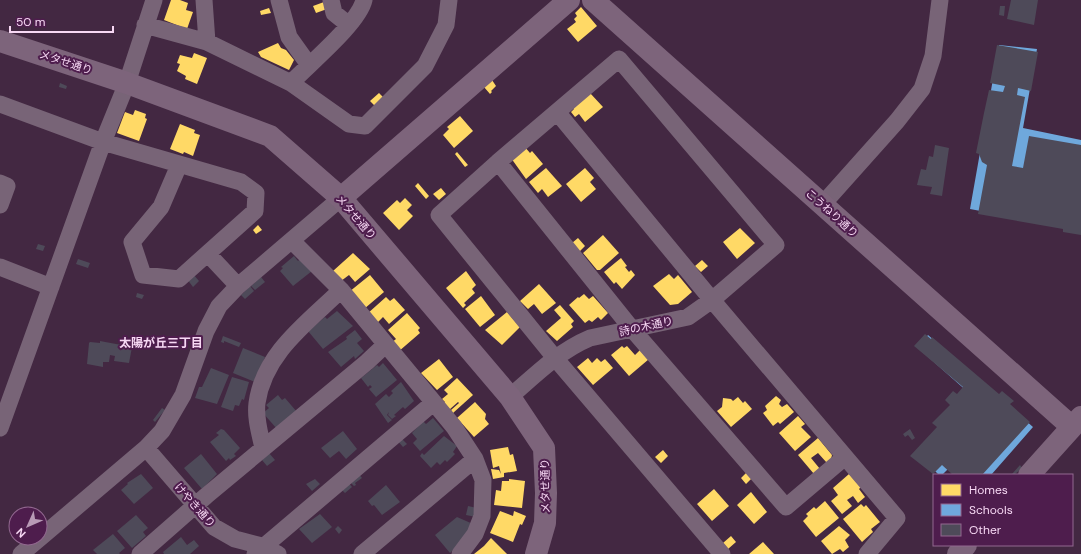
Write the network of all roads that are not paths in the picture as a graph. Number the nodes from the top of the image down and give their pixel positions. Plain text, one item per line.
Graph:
1 (154, 0) edge
2 (204, 0) edge
3 (279, 0) edge
4 (331, 0) edge
5 (364, 0) edge
6 (449, 0) edge
7 (569, 0) edge
8 (593, 0) edge
9 (940, 0) edge
10 (145, 25) junction
11 (349, 25) junction
12 (0, 41) edge
13 (207, 42) junction
14 (309, 64) junction
15 (128, 83) junction
16 (291, 83) junction
17 (0, 104) edge
18 (557, 112) junction
19 (103, 142) junction
20 (498, 162) junction
21 (179, 165) junction
22 (0, 183) edge
23 (341, 198) junction
24 (0, 205) edge
25 (822, 205) junction
26 (292, 241) junction
27 (208, 254) junction
28 (0, 267) edge
29 (238, 286) junction
30 (51, 287) junction
31 (341, 290) junction
32 (712, 300) junction
33 (632, 329) junction
34 (384, 345) junction
35 (555, 358) junction
36 (510, 397) junction
37 (433, 403) junction
38 (1077, 422) edge
39 (0, 428) edge
40 (146, 448) junction
41 (263, 448) junction
42 (845, 457) junction
43 (475, 459) junction
44 (1030, 474) edge
45 (195, 506) junction
46 (48, 531) edge
47 (30, 546) edge
48 (965, 546) edge
49 (266, 552) edge
50 (21, 554) edge
51 (140, 554) edge
52 (362, 554) edge
53 (460, 554) edge
54 (536, 554) edge
55 (722, 554) edge
56 (867, 554) edge
57 (958, 554) edge

1 - 10 street
2 - 13 street
3 - 14 street
4 - 11 street
5 - 11 street
6 - 16 street
7 - 23 street
8 - 25 street, こうねり通り
9 - 25 street
10 - 13 street
10 - 15 street
11 - 14 street
12 - 15 street, メタせ通り
13 - 16 street
14 - 16 street
15 - 19 street
15 - 23 street, メタせ通り
17 - 19 street
18 - 20 street
18 - 32 street
18 - 32 street, 詩の木通り
19 - 21 street
19 - 30 street
20 - 33 street
20 - 35 street
21 - 27 street
21 - 27 street
22 - 24 street
23 - 26 street
23 - 36 street, メタせ通り
25 - 38 street, こうねり通り
26 - 29 street
26 - 31 street
27 - 29 street
28 - 30 street
29 - 40 street
30 - 39 street
31 - 34 street
31 - 41 street
32 - 33 street, 詩の木通り
32 - 42 street
33 - 35 street, 詩の木通り
33 - 42 street
34 - 37 street
34 - 41 street
35 - 36 street, 詩の木通り
35 - 55 street
36 - 54 street, メタせ通り
37 - 43 street
37 - 49 street
38 - 44 street
40 - 45 street, けやき通り
40 - 46 street
41 - 45 street
42 - 56 street
43 - 52 street
43 - 53 street
45 - 49 street, けやき通り
45 - 51 street
47 - 50 street
48 - 57 street

